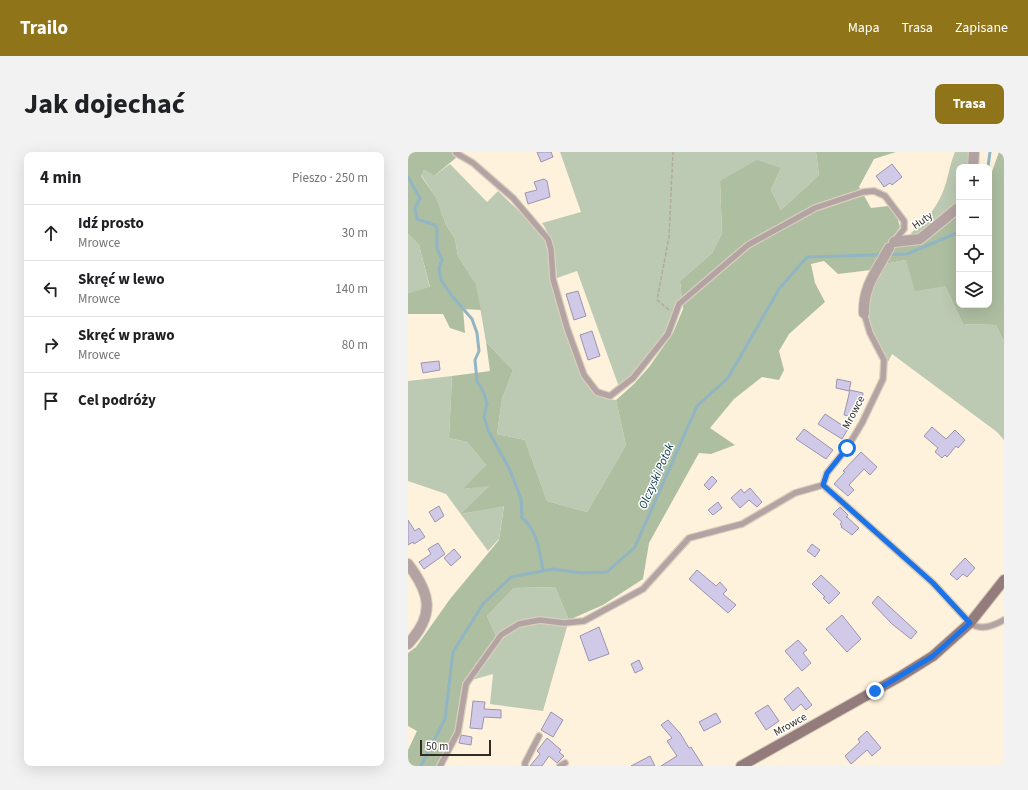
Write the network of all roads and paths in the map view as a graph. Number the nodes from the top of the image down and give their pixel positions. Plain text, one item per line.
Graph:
1 (673, 152) edge
2 (974, 152) edge
3 (456, 153) dead end
4 (973, 164) edge
5 (956, 209) edge
6 (891, 245) junction
7 (864, 313) joint
8 (676, 314) junction
9 (823, 485) junction
10 (408, 564) edge
11 (1004, 580) edge
12 (1004, 620) edge
13 (970, 623) junction
14 (408, 644) edge
15 (539, 736) dead end
16 (440, 766) edge
17 (525, 766) edge
18 (741, 766) edge

1 - 8 path
2 - 4 street
3 - 8 lane
5 - 6 street, Huty
6 - 7 street, Mrowce
6 - 8 lane
7 - 9 lane, Mrowce
9 - 13 lane
9 - 16 lane
10 - 14 street
11 - 13 street, Mrowce
12 - 13 lane
13 - 18 street, Mrowce
15 - 17 lane

